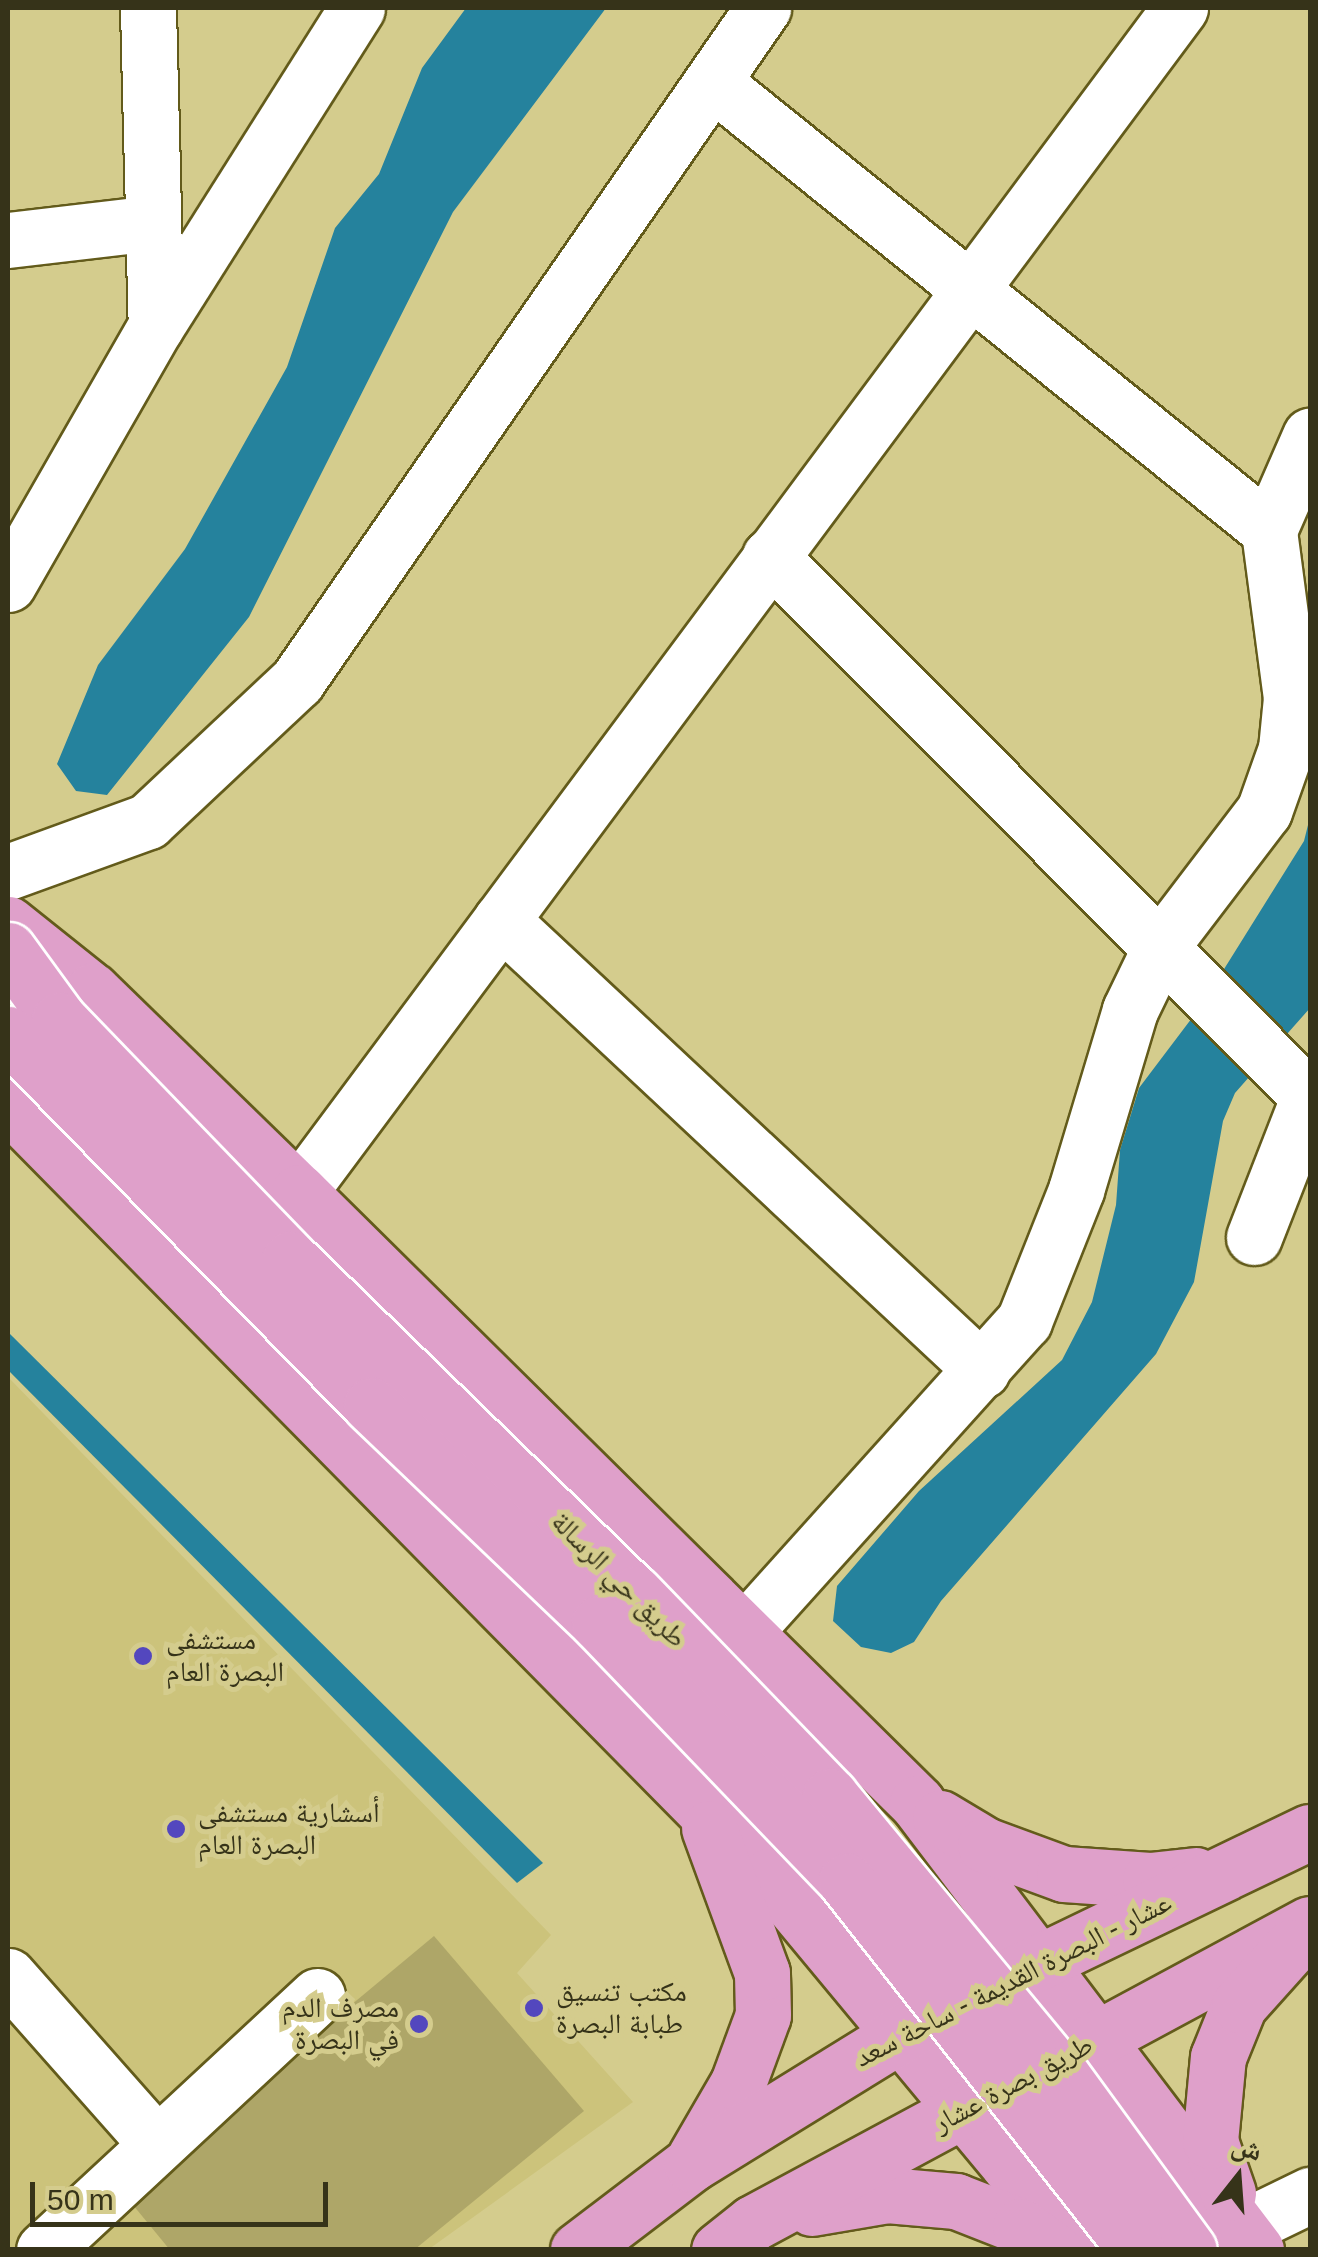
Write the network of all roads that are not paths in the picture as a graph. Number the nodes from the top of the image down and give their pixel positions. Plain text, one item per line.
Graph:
1 (148, 8) edge
2 (357, 8) edge
3 (764, 8) edge
4 (1165, 13) edge
5 (715, 84) junction
6 (153, 223) junction
7 (8, 240) edge
8 (970, 289) junction
9 (156, 326) junction
10 (1310, 436) edge
11 (1270, 530) junction
12 (770, 556) junction
13 (8, 584) edge
14 (8, 872) edge
15 (501, 920) junction
16 (8, 924) edge
17 (8, 950) edge
18 (1175, 963) junction
19 (8, 1034) edge
20 (1303, 1090) edge
21 (8, 1104) edge
22 (299, 1192) junction
23 (1254, 1236) dead end
24 (982, 1370) junction
25 (743, 1634) junction
26 (916, 1803) junction
27 (700, 1806) junction
28 (1310, 1832) edge
29 (1229, 1871) junction
30 (1310, 1926) edge
31 (1039, 1961) junction
32 (8, 1976) edge
33 (316, 1996) dead end
34 (900, 2031) junction
35 (1099, 2038) junction
36 (966, 2108) junction
37 (155, 2142) junction
38 (691, 2164) junction
39 (1310, 2195) edge
40 (735, 2237) edge
41 (1249, 2239) edge
42 (44, 2250) edge
43 (578, 2250) edge
44 (1053, 2250) edge
45 (1079, 2250) edge
46 (1136, 2250) edge
47 (1188, 2250) edge

1 - 6 street
2 - 9 street
3 - 5 street
4 - 8 street
5 - 8 street
5 - 14 street
6 - 7 street
6 - 9 street
8 - 11 street
8 - 12 street
9 - 13 street
10 - 11 street
11 - 18 street
12 - 15 street
12 - 18 street
15 - 22 street
15 - 24 street
16 - 22 main road
17 - 47 main road, طريق حي الرسالة, bridge
18 - 20 street
18 - 24 street
19 - 46 main road, طريق حي الرسالة, bridge
20 - 23 street
21 - 27 main road
22 - 25 main road
24 - 25 street
25 - 26 main road
26 - 29 main road
26 - 31 main road
27 - 34 main road
27 - 38 main road
28 - 29 main road, عشار - البصرة القديمة - ساحة سعد
29 - 31 main road, عشار - البصرة القديمة - ساحة سعد
30 - 35 main road, طريق بصرة عشار
30 - 41 main road
31 - 34 main road, عشار - البصرة القديمة - ساحة سعد
31 - 35 main road
32 - 37 street
33 - 37 street
34 - 36 main road
34 - 38 main road, عشار - البصرة القديمة - ساحة سعد
35 - 36 main road, طريق بصرة عشار
35 - 41 main road
36 - 40 main road, طريق بصرة عشار
36 - 45 main road
37 - 42 street
38 - 43 main road, عشار - البصرة القديمة - ساحة سعد
39 - 41 street
40 - 44 main road

